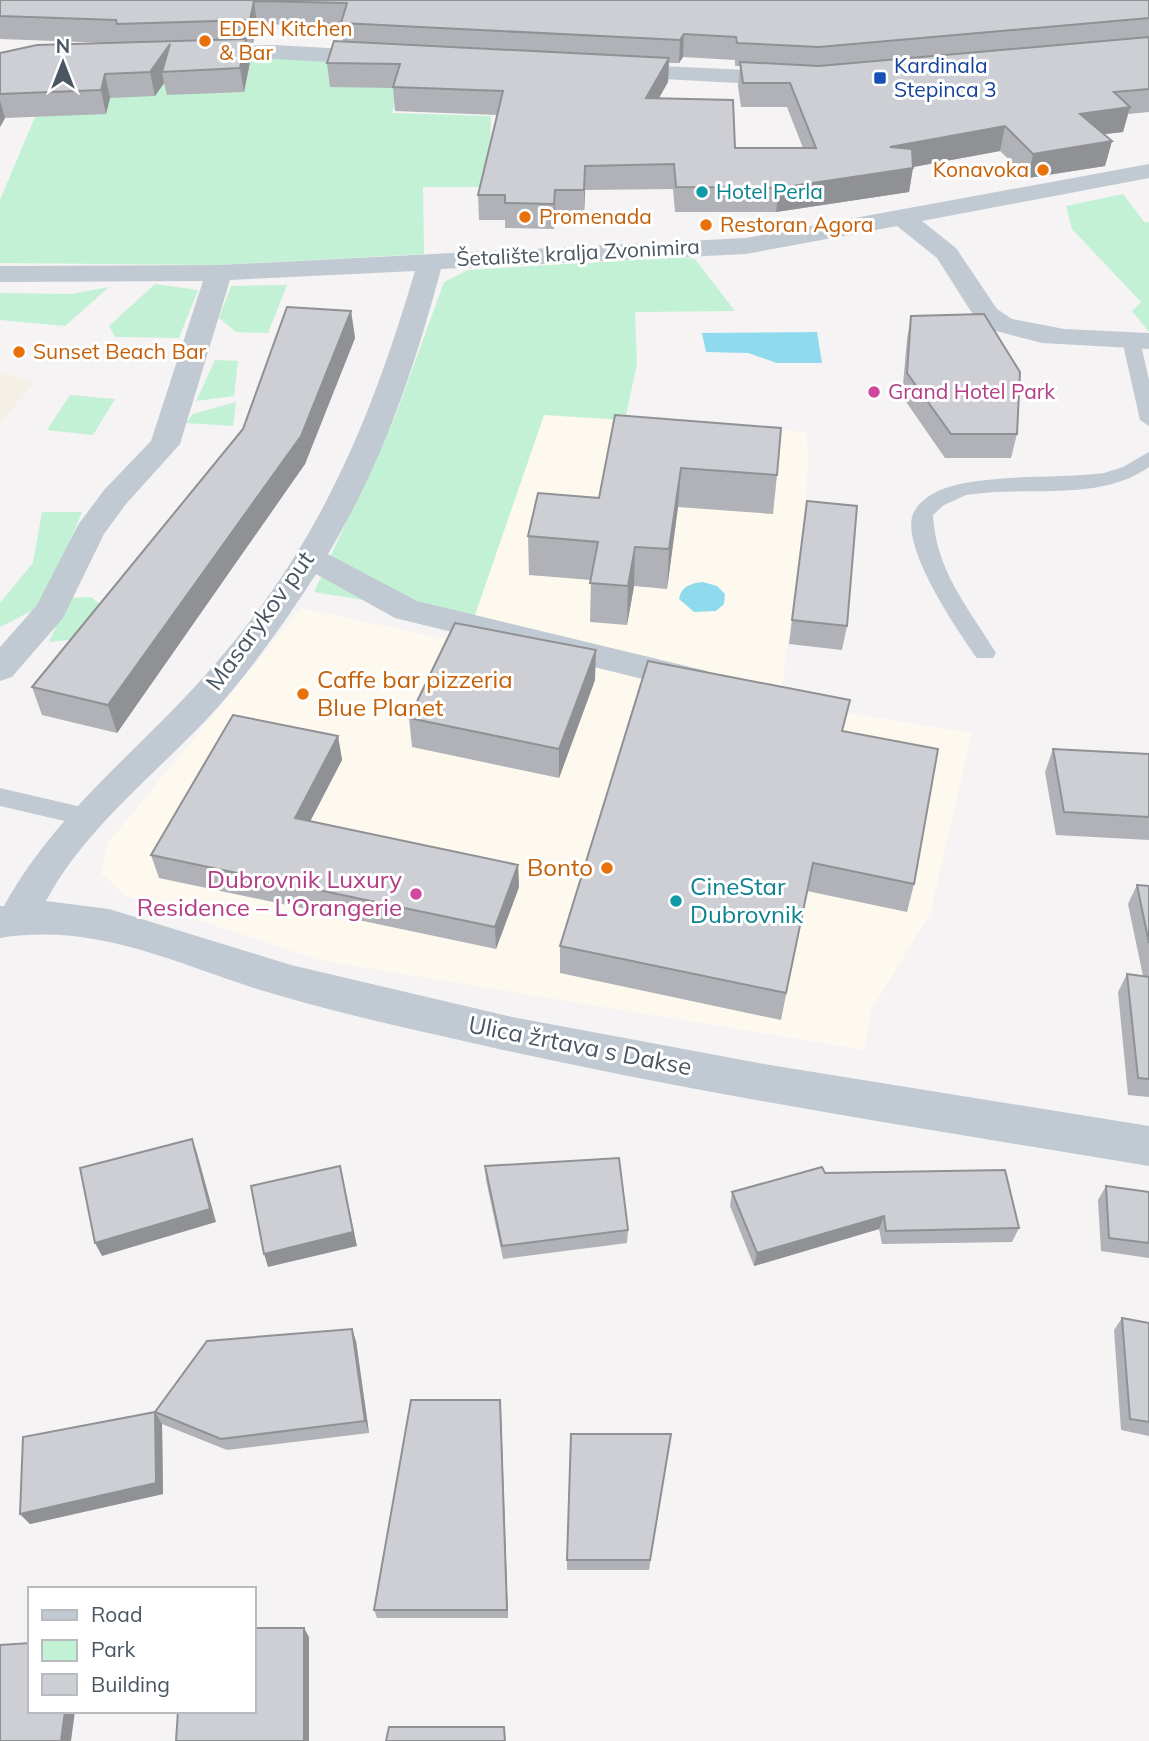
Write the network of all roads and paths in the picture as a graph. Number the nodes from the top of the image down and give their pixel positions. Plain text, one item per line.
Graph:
1 (170, 55) edge
2 (409, 59) edge
3 (599, 69) edge
4 (816, 80) edge
5 (1149, 171) edge
6 (904, 219) junction
7 (431, 260) junction
8 (219, 273) junction
9 (0, 274) edge
10 (1140, 340) edge
11 (1149, 420) edge
12 (1149, 458) edge
13 (309, 557) junction
14 (985, 653) dead end
15 (0, 669) edge
16 (729, 687) edge
17 (0, 797) edge
18 (86, 817) junction
19 (9, 919) edge
20 (1149, 1146) edge

1 - 2 street
3 - 4 street
5 - 6 street, Šetalište kralja Zvonimira
6 - 7 street, Šetalište kralja Zvonimira
6 - 10 street
7 - 8 street, Šetalište kralja Zvonimira
7 - 13 street, Masarykov put
8 - 9 street, Šetalište kralja Zvonimira
8 - 15 street
10 - 11 lane
12 - 14 lane
13 - 16 street
13 - 18 street, Masarykov put
17 - 18 lane
18 - 19 street, Masarykov put
19 - 20 street, Ulica žrtava s Dakse

